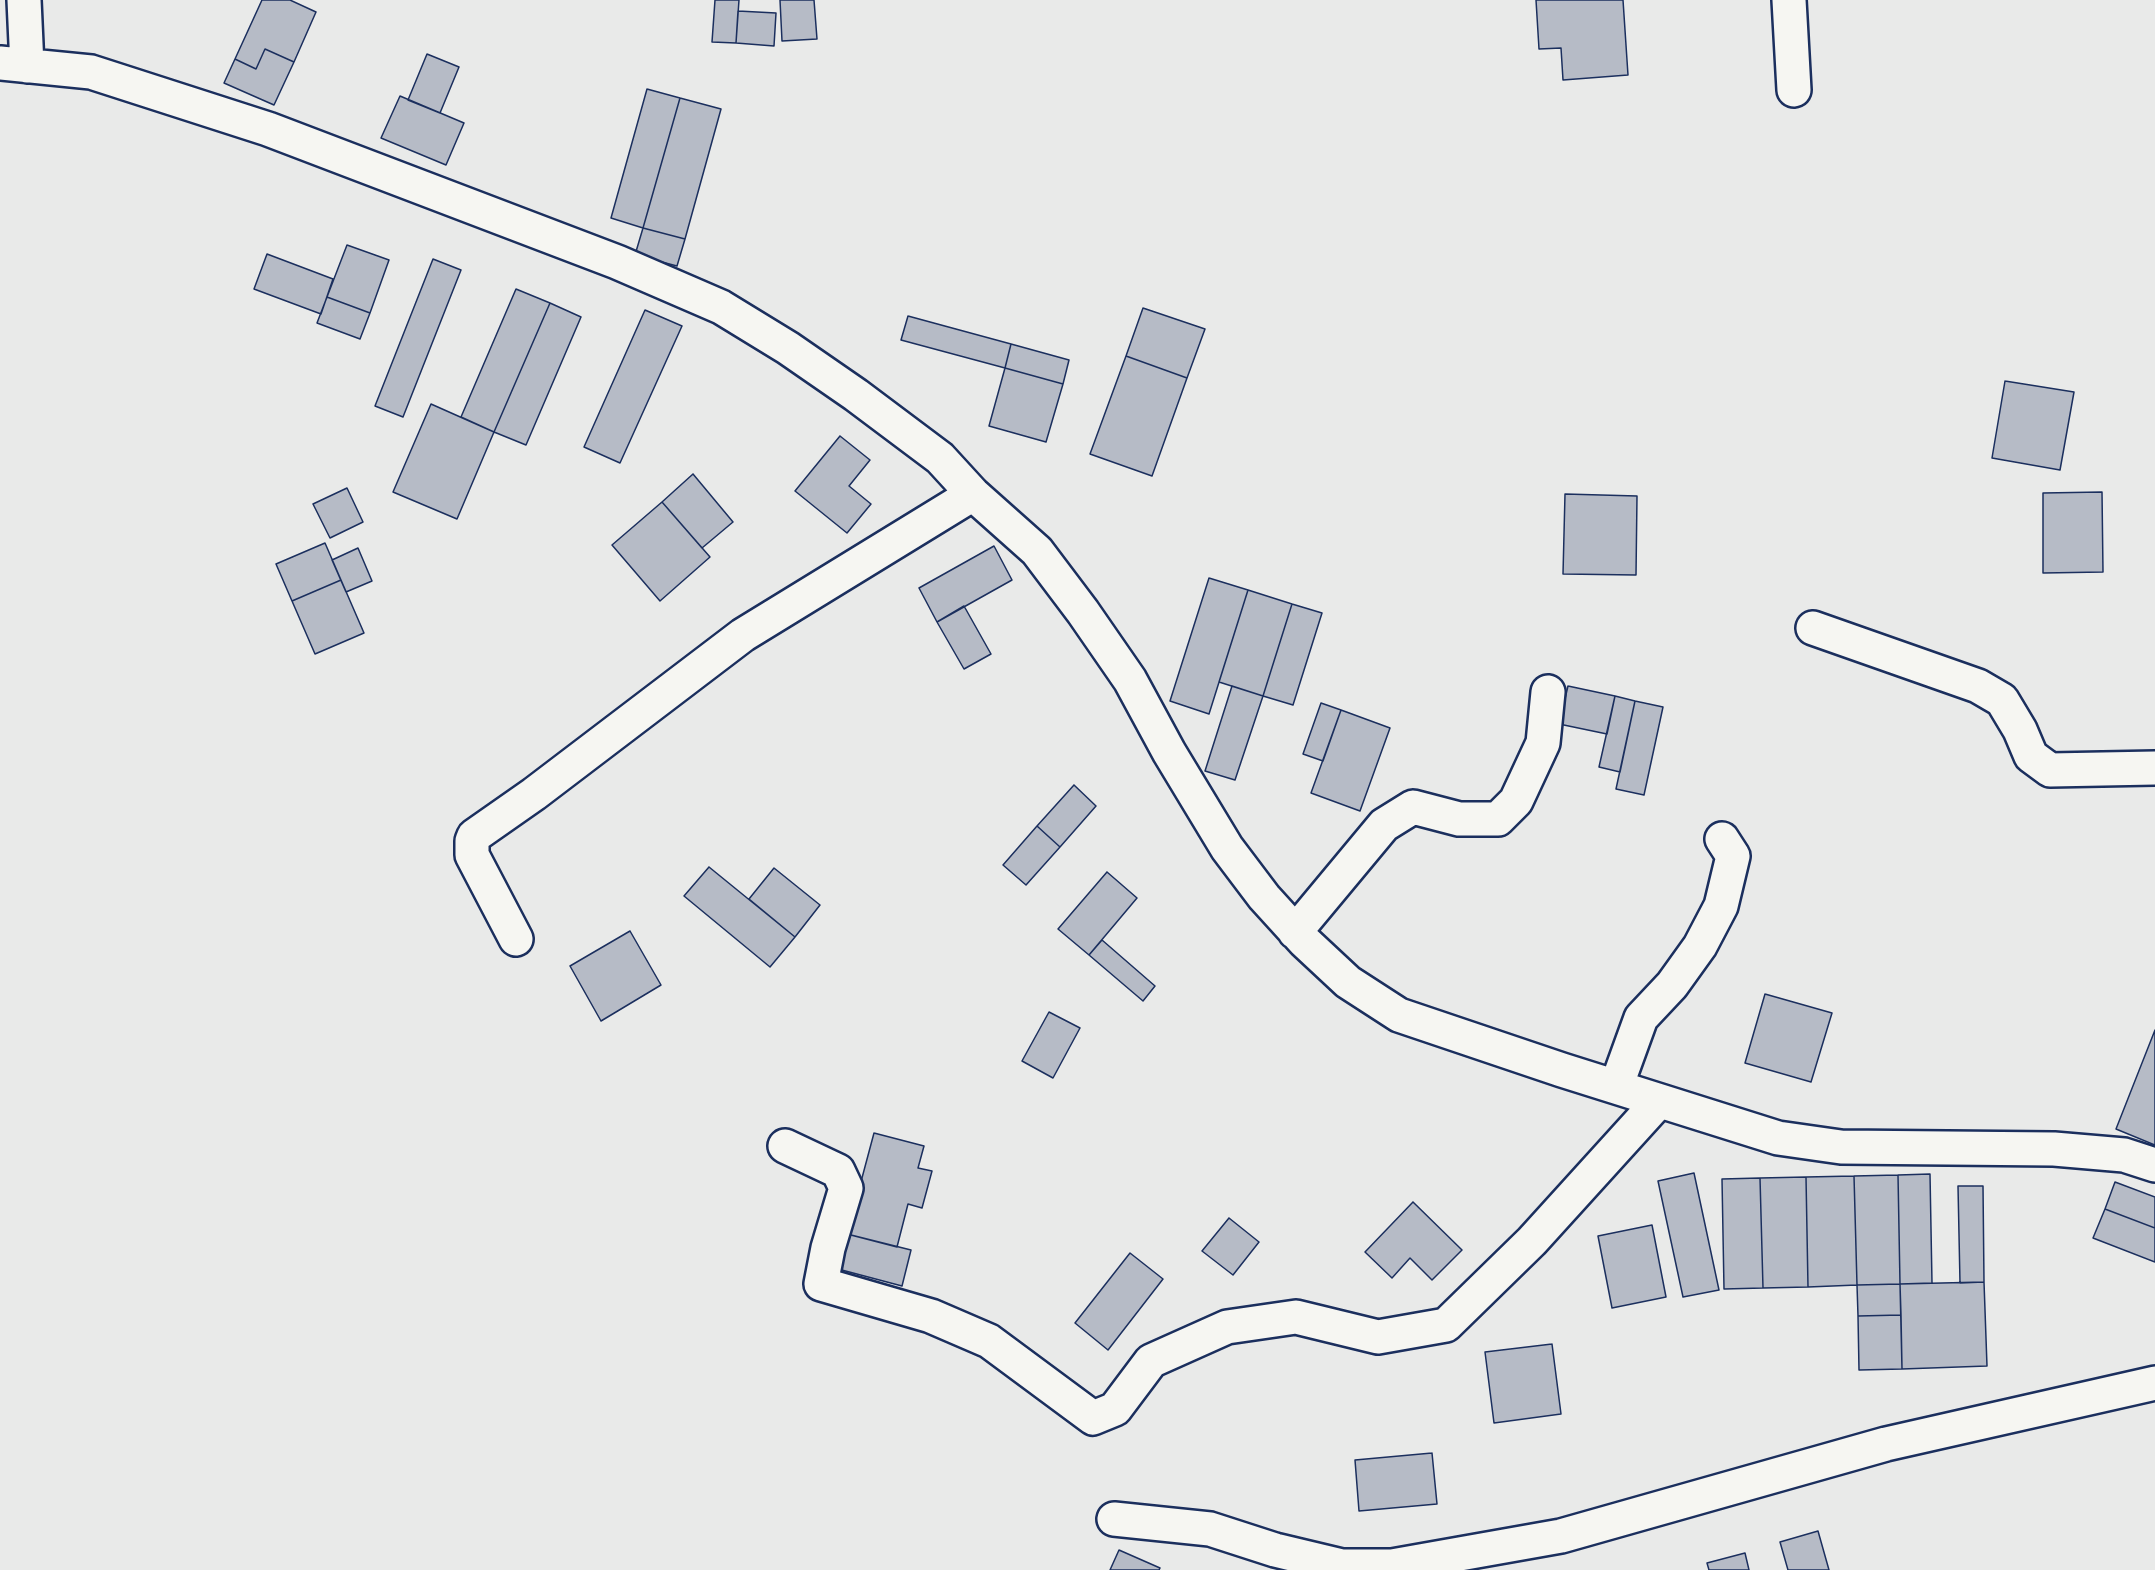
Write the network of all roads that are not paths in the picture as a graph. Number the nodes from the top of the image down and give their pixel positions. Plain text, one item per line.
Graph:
1 (24, 0) edge
2 (1789, 0) edge
3 (14, 64) edge
4 (1794, 90) dead end
5 (974, 494) junction
6 (1814, 628) dead end
7 (1548, 692) dead end
8 (2155, 768) edge
9 (1722, 839) dead end
10 (1295, 932) junction
11 (516, 939) dead end
12 (1616, 1088) junction
13 (1659, 1101) junction
14 (785, 1146) dead end
15 (2155, 1165) edge
16 (2155, 1383) edge
17 (1114, 1519) dead end
18 (1436, 1564) edge

1 - 3 street
2 - 4 street
3 - 5 street
5 - 10 street
5 - 11 street
6 - 8 street
7 - 10 street
9 - 12 street
10 - 12 street
12 - 13 street
13 - 14 street
13 - 15 street
16 - 18 street
17 - 18 street

